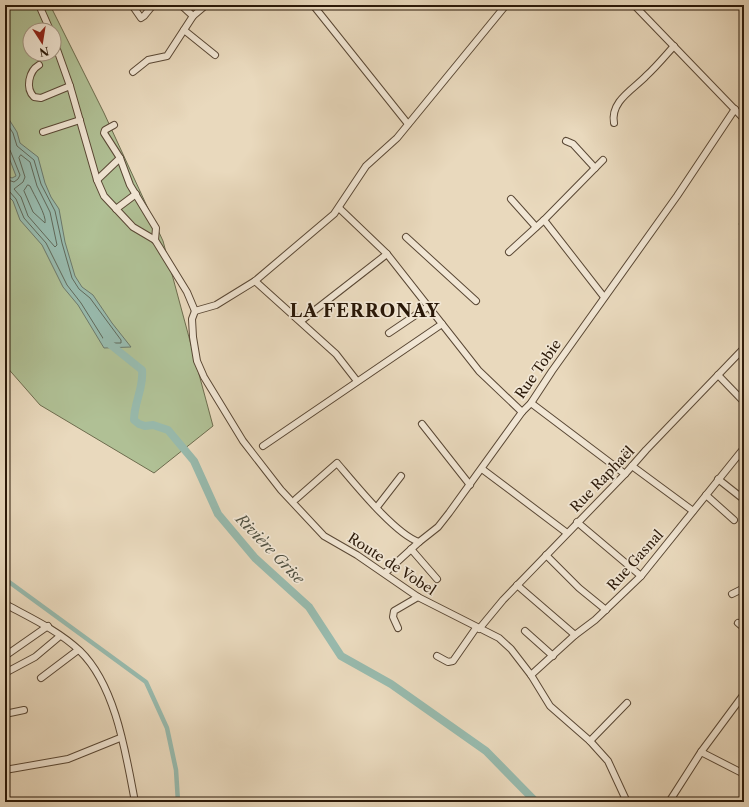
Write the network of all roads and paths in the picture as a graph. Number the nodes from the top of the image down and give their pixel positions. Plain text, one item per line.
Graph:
1 (39, 5) edge
2 (132, 5) edge
3 (153, 5) edge
4 (181, 5) edge
5 (206, 5) edge
6 (313, 5) edge
7 (506, 5) edge
8 (634, 5) edge
9 (194, 16) junction
10 (46, 22) edge
11 (184, 30) junction
12 (674, 46) junction
13 (215, 55) dead end
14 (61, 62) edge
15 (39, 65) dead end
16 (133, 72) dead end
17 (70, 86) junction
18 (735, 109) junction
19 (744, 119) edge
20 (80, 120) junction
21 (614, 122) dead end
22 (408, 124) junction
23 (114, 125) dead end
24 (43, 132) dead end
25 (566, 141) dead end
26 (120, 158) junction
27 (603, 160) dead end
28 (595, 168) junction
29 (97, 180) junction
30 (136, 194) junction
31 (511, 199) dead end
32 (339, 208) junction
33 (116, 209) junction
34 (544, 220) junction
35 (536, 227) junction
36 (406, 237) dead end
37 (155, 240) junction
38 (509, 252) dead end
39 (387, 254) junction
40 (255, 281) junction
41 (604, 297) junction
42 (476, 301) dead end
43 (429, 306) junction
44 (195, 311) junction
45 (301, 321) junction
46 (442, 324) junction
47 (389, 333) dead end
48 (744, 348) edge
49 (718, 375) junction
50 (357, 381) junction
51 (744, 402) edge
52 (531, 403) junction
53 (522, 412) junction
54 (422, 424) dead end
55 (263, 446) dead end
56 (744, 448) edge
57 (632, 466) junction
58 (482, 469) junction
59 (625, 474) junction
60 (401, 476) dead end
61 (718, 480) junction
62 (470, 485) junction
63 (706, 495) junction
64 (742, 498) dead end
65 (296, 499) dead end
66 (377, 507) junction
67 (693, 511) junction
68 (734, 520) dead end
69 (578, 522) junction
70 (567, 532) junction
71 (419, 542) junction
72 (411, 549) junction
73 (546, 555) junction
74 (385, 573) junction
75 (641, 576) junction
76 (437, 579) dead end
77 (517, 585) junction
78 (744, 588) edge
79 (732, 594) dead end
80 (418, 597) junction
81 (5, 604) edge
82 (606, 610) junction
83 (738, 623) dead end
84 (48, 626) junction
85 (398, 628) dead end
86 (478, 628) junction
87 (744, 628) edge
88 (525, 631) dead end
89 (575, 635) junction
90 (60, 636) junction
91 (78, 650) junction
92 (5, 656) edge
93 (437, 656) dead end
94 (553, 656) junction
95 (5, 673) edge
96 (531, 675) junction
97 (41, 678) dead end
98 (744, 694) edge
99 (627, 703) dead end
100 (24, 710) dead end
101 (5, 714) edge
102 (120, 738) junction
103 (590, 741) junction
104 (701, 752) junction
105 (5, 770) edge
106 (744, 774) edge
107 (135, 802) edge
108 (627, 802) edge
109 (669, 802) edge

1 - 10 street
2 - 3 street
4 - 9 street
5 - 9 street
6 - 22 street
7 - 22 street
8 - 12 street
9 - 11 street
11 - 13 street
11 - 16 street
12 - 18 street
12 - 21 street
14 - 17 street
15 - 17 street
17 - 20 street
18 - 19 street
18 - 41 street, Rue Tobie
20 - 24 street
20 - 29 street
22 - 32 street
23 - 26 street
25 - 28 street
26 - 29 street
26 - 30 street
27 - 28 street
28 - 34 street
29 - 33 street
30 - 33 street
30 - 37 street
31 - 35 street
32 - 39 street
32 - 40 street
33 - 37 street
34 - 35 street
34 - 41 street
35 - 38 street
36 - 42 street
37 - 44 street
39 - 43 street
39 - 45 street
40 - 44 street
40 - 45 street
41 - 52 street, Rue Tobie
43 - 46 street
43 - 47 street
44 - 74 street, Route de Vobel
45 - 50 street
46 - 50 street
46 - 53 street
48 - 49 street, Rue Raphaël
49 - 51 street
49 - 57 street, Rue Raphaël
50 - 55 street
52 - 53 street, Rue Tobie
52 - 59 street
53 - 58 street, Rue Tobie
54 - 62 street
56 - 61 street, Rue Gasnal
57 - 59 street, Rue Raphaël
57 - 67 street
58 - 62 street, Rue Tobie
58 - 70 street
59 - 69 street, Rue Raphaël
60 - 66 street
61 - 63 street, Rue Gasnal
61 - 64 street
62 - 71 street, Rue Tobie
63 - 67 street, Rue Gasnal
63 - 68 street
65 - 66 street
66 - 71 street
67 - 75 street, Rue Gasnal
69 - 70 street, Rue Raphaël
69 - 75 street
70 - 73 street, Rue Raphaël
71 - 72 street, Rue Tobie
72 - 74 street, Rue Tobie
72 - 76 street
73 - 77 street, Rue Raphaël
73 - 82 street
74 - 80 street, Route de Vobel
75 - 82 street, Rue Gasnal
77 - 86 street, Rue Raphaël
77 - 89 street
78 - 79 street
80 - 85 street
80 - 86 street, Route de Vobel
81 - 84 street
82 - 89 street, Rue Gasnal
83 - 87 street
84 - 90 street
84 - 92 street
86 - 93 street, Rue Raphaël
86 - 96 street, Route de Vobel
88 - 94 street
89 - 94 street, Rue Gasnal
90 - 91 street
90 - 95 street
91 - 97 street
91 - 102 street
94 - 96 street, Rue Gasnal
96 - 103 street, Route de Vobel
98 - 104 street
99 - 103 street
100 - 101 street
102 - 105 street
102 - 107 street
103 - 108 street, Route de Vobel
104 - 106 street
104 - 109 street

